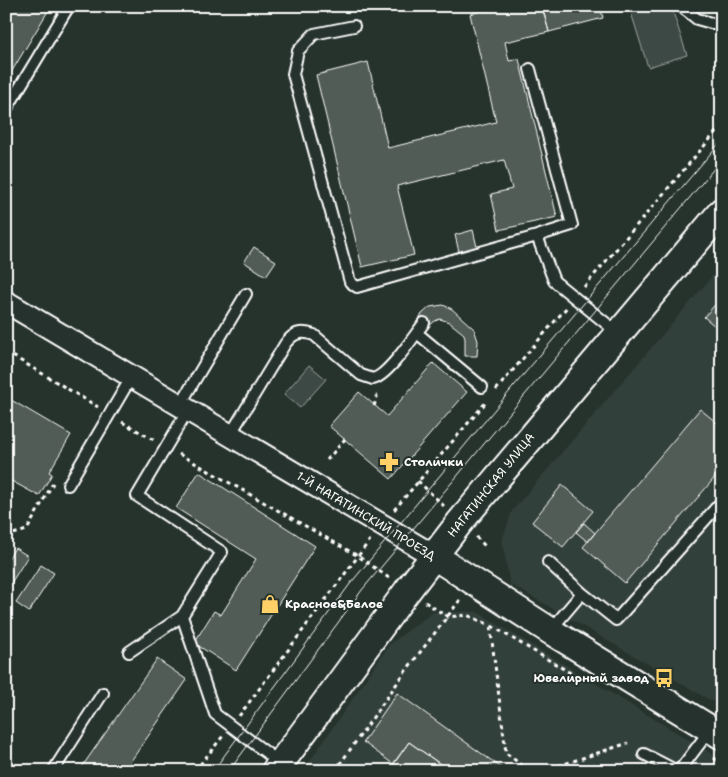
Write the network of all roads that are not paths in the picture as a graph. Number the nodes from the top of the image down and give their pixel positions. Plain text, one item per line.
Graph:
1 (70, 6) edge
2 (682, 7) edge
3 (354, 26) dead end
4 (722, 26) edge
5 (530, 69) dead end
6 (6, 110) edge
7 (722, 211) edge
8 (537, 236) junction
9 (246, 294) dead end
10 (6, 302) edge
11 (424, 323) dead end
12 (417, 333) junction
13 (618, 333) junction
14 (132, 376) junction
15 (482, 387) dead end
16 (184, 407) junction
17 (230, 435) junction
18 (68, 485) dead end
19 (722, 502) edge
20 (434, 556) junction
21 (548, 562) dead end
22 (582, 593) junction
23 (182, 616) junction
24 (552, 632) junction
25 (129, 652) dead end
26 (103, 693) dead end
27 (710, 737) edge
28 (644, 754) dead end
29 (278, 767) edge
30 (53, 771) edge
31 (678, 771) edge

1 - 6 lane
2 - 4 lane
3 - 8 lane
5 - 8 lane
7 - 13 street, НАГАТИНСКАЯ УЛИЦА
8 - 13 lane
9 - 16 lane
10 - 14 street, 1-Й НАГАТИНСКИЙ ПРОЕЗД
11 - 12 lane
12 - 15 lane
12 - 17 lane
13 - 20 street, НАГАТИНСКАЯ УЛИЦА
14 - 16 street, 1-Й НАГАТИНСКИЙ ПРОЕЗД
14 - 18 lane
16 - 17 street, 1-Й НАГАТИНСКИЙ ПРОЕЗД
16 - 23 lane
17 - 20 street, 1-Й НАГАТИНСКИЙ ПРОЕЗД
19 - 22 lane
20 - 24 street, 1-Й НАГАТИНСКИЙ ПРОЕЗД
20 - 29 street, НАГАТИНСКАЯ УЛИЦА
21 - 22 lane
22 - 24 lane
23 - 25 lane
23 - 29 lane
24 - 27 street, 1-Й НАГАТИНСКИЙ ПРОЕЗД
26 - 30 lane
27 - 31 lane
28 - 31 lane

